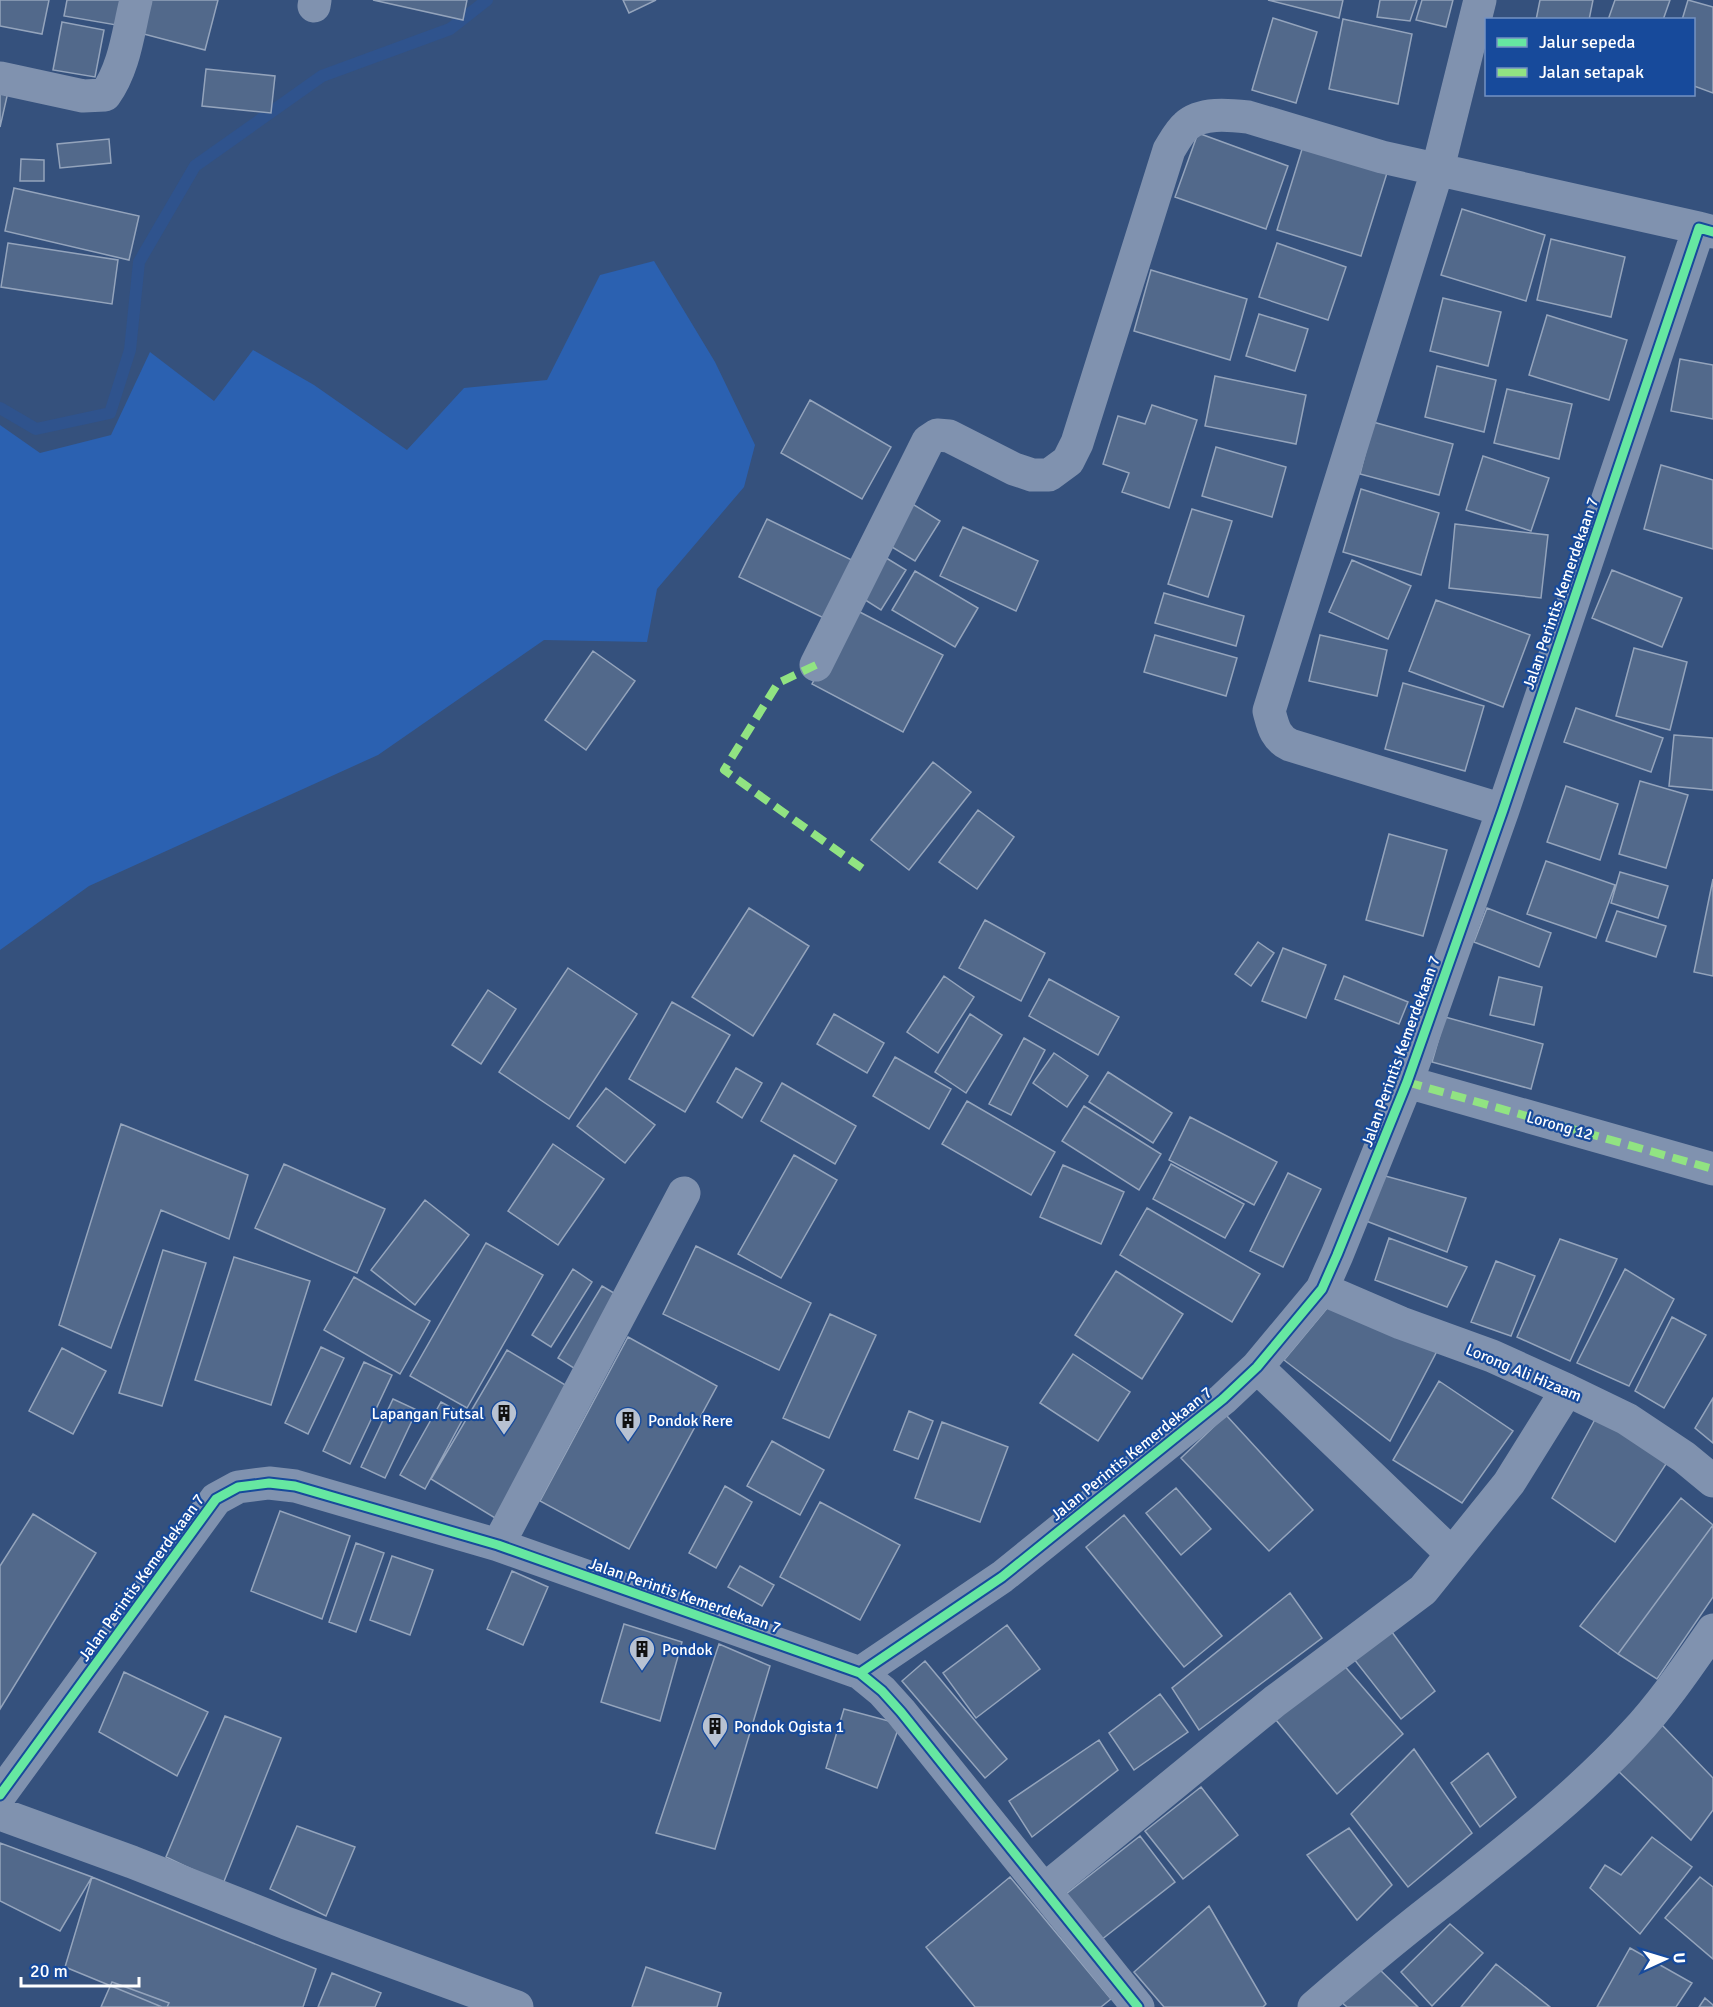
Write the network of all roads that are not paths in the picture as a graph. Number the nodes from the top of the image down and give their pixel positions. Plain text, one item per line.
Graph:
1 (136, 0) edge
2 (1480, 0) edge
3 (0, 78) edge
4 (1438, 168) junction
5 (1706, 230) edge
6 (816, 665) dead end
7 (1503, 810) junction
8 (1407, 1082) junction
9 (1713, 1168) edge
10 (684, 1193) dead end
11 (1322, 1288) junction
12 (1257, 1367) junction
13 (1567, 1389) junction
14 (1713, 1481) edge
15 (498, 1545) junction
16 (1451, 1553) junction
17 (1713, 1630) edge
18 (860, 1673) junction
19 (0, 1795) edge
20 (0, 1814) edge
21 (1044, 1890) junction
22 (517, 2007) edge
23 (1138, 2007) edge
24 (1314, 2007) edge

1 - 3 street
2 - 4 street
4 - 5 street
4 - 6 street
4 - 7 street
5 - 7 street, Jalan Perintis Kemerdekaan 7
7 - 8 street, Jalan Perintis Kemerdekaan 7
8 - 9 street, Lorong 12
8 - 11 street, Jalan Perintis Kemerdekaan 7
10 - 15 street
11 - 12 street, Jalan Perintis Kemerdekaan 7
11 - 13 street, Lorong Ali Hizaam
12 - 16 street
12 - 18 street, Jalan Perintis Kemerdekaan 7
13 - 14 street, Lorong Ali Hizaam
13 - 16 street
15 - 18 street, Jalan Perintis Kemerdekaan 7
15 - 19 street, Jalan Perintis Kemerdekaan 7
16 - 21 street
17 - 24 street
18 - 21 street
20 - 22 street
21 - 23 street

